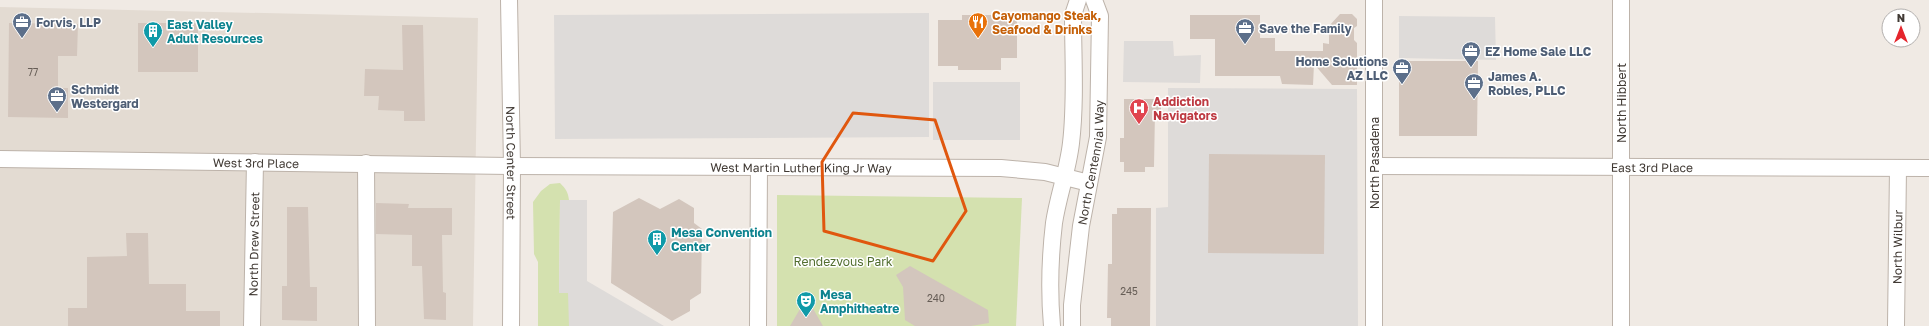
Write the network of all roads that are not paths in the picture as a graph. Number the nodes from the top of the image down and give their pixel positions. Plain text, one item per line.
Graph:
1 (509, 0) edge
2 (1078, 0) edge
3 (1094, 0) edge
4 (1374, 0) edge
5 (1621, 0) edge
6 (0, 159) edge
7 (255, 162) junction
8 (366, 164) junction
9 (512, 166) junction
10 (1374, 166) junction
11 (1622, 166) junction
12 (759, 167) junction
13 (1898, 168) junction
14 (1929, 168) edge
15 (1066, 177) junction
16 (1089, 183) junction
17 (252, 326) edge
18 (367, 326) edge
19 (512, 326) edge
20 (758, 326) edge
21 (1052, 326) edge
22 (1072, 326) edge
23 (1374, 326) edge
24 (1621, 326) edge
25 (1896, 326) edge

1 - 9 street, North Center Street
2 - 15 street, North Centennial Way
3 - 16 street, North Centennial Way
4 - 10 street, North Pasadena
5 - 11 street, North Hibbert
6 - 7 street, West 3rd Place
7 - 8 street, West 3rd Place
7 - 17 street, North Drew Street
8 - 9 street, West 3rd Place
8 - 18 street
9 - 12 street, West Martin Luther King Jr Way
9 - 19 street, North Center Street
10 - 11 street, East 3rd Place
10 - 23 street, North Pasadena
11 - 13 street, East 3rd Place
11 - 24 street, North Hibbert
12 - 15 street, West Martin Luther King Jr Way
12 - 20 street
13 - 14 street, East 3rd Place
13 - 25 street, North Wilbur
15 - 16 street, West Martin Luther King Jr Way
15 - 21 street, North Centennial Way
16 - 22 street, North Centennial Way

